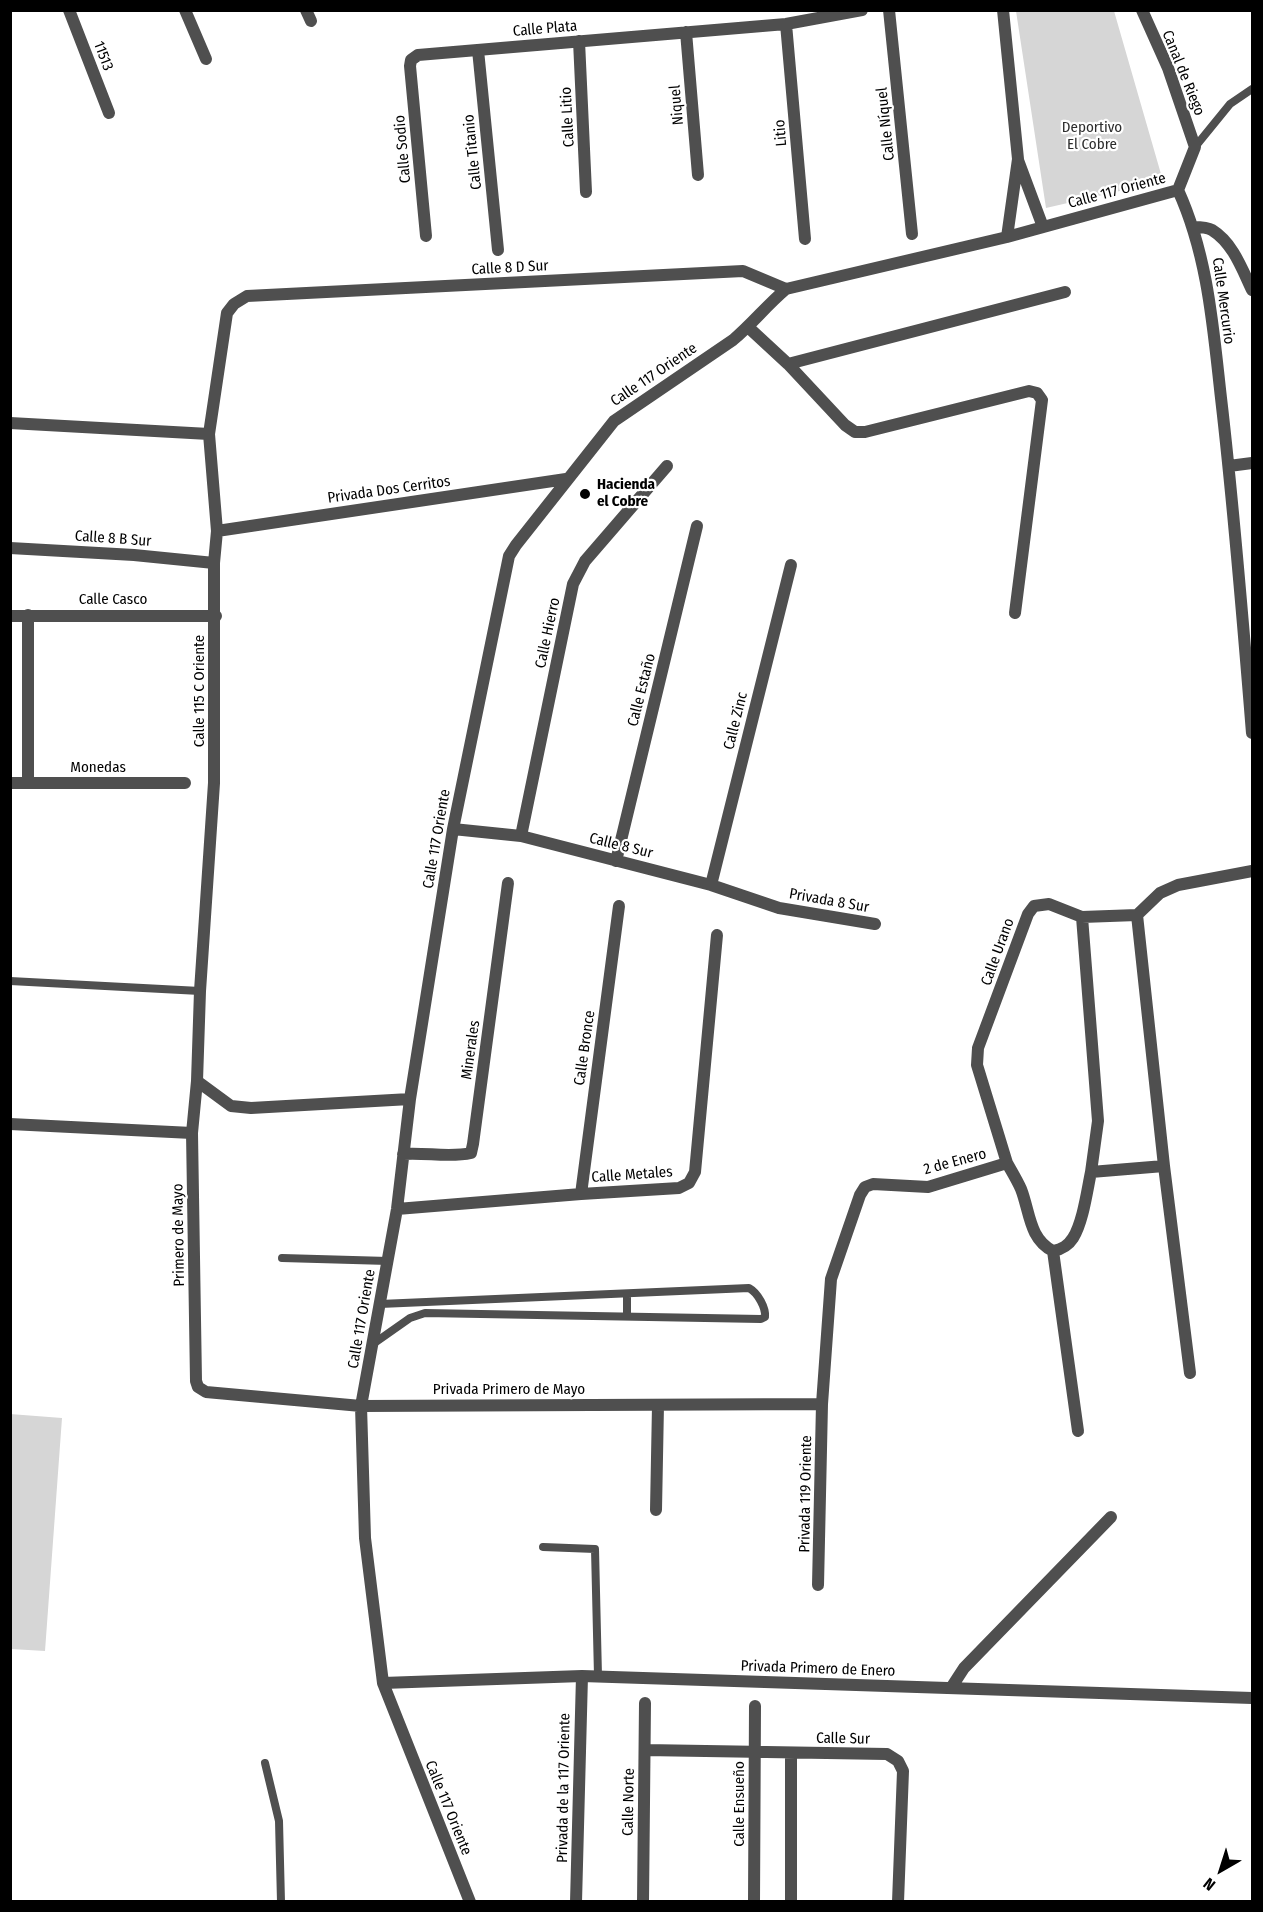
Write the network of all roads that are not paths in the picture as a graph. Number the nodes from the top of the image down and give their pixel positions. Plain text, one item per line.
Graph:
1 (69, 10) edge
2 (185, 10) edge
3 (862, 10) edge
4 (889, 10) edge
5 (1003, 10) edge
6 (1142, 10) edge
7 (786, 24) junction
8 (686, 32) junction
9 (579, 41) junction
10 (478, 50) junction
11 (206, 59) dead end
12 (411, 60) joint
13 (1252, 89) edge
14 (109, 113) dead end
15 (1196, 147) junction
16 (1018, 159) junction
17 (698, 176) dead end
18 (1178, 190) junction
19 (586, 192) dead end
20 (1043, 227) junction
21 (1194, 227) junction
22 (912, 234) dead end
23 (426, 236) dead end
24 (1007, 237) junction
25 (806, 239) dead end
26 (498, 250) dead end
27 (786, 290) junction
28 (1252, 290) edge
29 (1065, 292) dead end
30 (234, 304) joint
31 (748, 327) junction
32 (788, 364) junction
33 (10, 423) edge
34 (209, 434) junction
35 (1252, 463) edge
36 (667, 466) dead end
37 (1229, 466) junction
38 (566, 479) junction
39 (697, 526) dead end
40 (217, 531) junction
41 (10, 548) edge
42 (214, 563) junction
43 (791, 565) dead end
44 (1016, 613) dead end
45 (28, 615) junction
46 (10, 616) edge
47 (216, 616) junction
48 (1252, 733) edge
49 (10, 783) edge
50 (28, 783) junction
51 (184, 783) dead end
52 (453, 829) junction
53 (521, 836) junction
54 (616, 861) junction
55 (1252, 871) edge
56 (508, 883) dead end
57 (711, 885) junction
58 (619, 906) dead end
59 (778, 908) joint
60 (1137, 915) junction
61 (1082, 917) junction
62 (875, 924) dead end
63 (717, 935) dead end
64 (10, 981) edge
65 (200, 991) junction
66 (197, 1081) junction
67 (411, 1099) junction
68 (10, 1124) edge
69 (192, 1133) junction
70 (403, 1154) junction
71 (1007, 1163) junction
72 (1164, 1166) junction
73 (1091, 1172) junction
74 (581, 1194) junction
75 (397, 1209) junction
76 (1053, 1251) junction
77 (282, 1258) dead end
78 (388, 1261) junction
79 (627, 1294) junction
80 (514, 1299) junction
81 (380, 1304) junction
82 (514, 1315) junction
83 (627, 1316) junction
84 (373, 1344) junction
85 (1190, 1373) dead end
86 (198, 1387) joint
87 (658, 1404) junction
88 (822, 1404) junction
89 (361, 1406) junction
90 (1078, 1431) dead end
91 (656, 1510) dead end
92 (1111, 1517) dead end
93 (543, 1546) dead end
94 (818, 1585) dead end
95 (582, 1676) junction
96 (598, 1676) junction
97 (383, 1683) junction
98 (951, 1688) junction
99 (1252, 1698) edge
100 (645, 1703) dead end
101 (755, 1706) dead end
102 (645, 1750) junction
103 (755, 1752) junction
104 (791, 1753) junction
105 (265, 1762) dead end
106 (281, 1902) edge
107 (470, 1902) edge
108 (576, 1902) edge
109 (643, 1902) edge
110 (754, 1902) edge
111 (791, 1902) edge
112 (898, 1902) edge

1 - 14 street, 11513
2 - 11 street
3 - 7 street, Calle Plata
4 - 22 street, Calle Níquel
5 - 16 street
6 - 15 street, Canal de Riego
7 - 8 street, Calle Plata
7 - 25 street, Litio
8 - 9 street, Calle Plata
8 - 17 street, Niquel
9 - 10 street, Calle Plata
9 - 19 street, Calle Litio
10 - 12 street, Calle Plata
10 - 26 street, Calle Titanio
12 - 23 street, Calle Sodio
13 - 15 lane
15 - 18 street
16 - 20 street
16 - 24 street
18 - 20 street, Calle 117 Oriente
18 - 21 street, Calle Mercurio
20 - 24 street, Calle 117 Oriente
21 - 28 street
21 - 37 street, Calle Mercurio
24 - 27 street, Calle 117 Oriente
27 - 30 street, Calle 8 D Sur
27 - 31 street, Calle 117 Oriente
29 - 32 street
30 - 34 street, Calle 115 C Oriente
31 - 32 street
31 - 38 street, Calle 117 Oriente
32 - 44 street
33 - 34 street
34 - 40 street, Calle 115 C Oriente
35 - 37 street
36 - 53 street, Calle Hierro
37 - 48 street, Calle Mercurio
38 - 40 street, Privada Dos Cerritos
38 - 52 street, Calle 117 Oriente
39 - 54 street, Calle Estaño
40 - 42 street, Calle 115 C Oriente
41 - 42 street, Calle 8 B Sur
42 - 47 street, Calle 115 C Oriente
43 - 57 street, Calle Zinc
45 - 46 street, Calle Casco
45 - 47 street, Calle Casco
45 - 50 street
47 - 65 street, Calle 115 C Oriente
49 - 50 street, Monedas
50 - 51 street, Monedas
52 - 53 street, Calle 8 Sur
52 - 67 street, Calle 117 Oriente
53 - 54 street, Calle 8 Sur
54 - 57 street, Calle 8 Sur
55 - 60 street
56 - 70 street, Minerales
57 - 59 street, Calle 8 Sur
58 - 74 street, Calle Bronce
59 - 62 street, Privada 8 Sur
60 - 61 street, Calle Urano
60 - 72 street
61 - 71 street, Calle Urano
61 - 73 street
63 - 74 street, Calle Metales
64 - 65 lane
65 - 66 street, Calle 115 C Oriente
66 - 67 street
66 - 69 street, Primero de Mayo
67 - 70 street, Calle 117 Oriente
68 - 69 street
69 - 86 street, Primero de Mayo
70 - 75 street, Calle 117 Oriente
71 - 76 street, 2 de Enero
71 - 88 street, 2 de Enero
72 - 73 street
72 - 85 street
73 - 76 street
74 - 75 street, Calle Metales
75 - 78 street, Calle 117 Oriente
76 - 90 street
77 - 78 lane
78 - 81 street, Calle 117 Oriente
79 - 80 lane
79 - 83 lane
79 - 83 lane
80 - 81 lane
80 - 82 lane
81 - 84 street, Calle 117 Oriente
82 - 83 lane
82 - 84 lane
84 - 89 street, Calle 117 Oriente
86 - 89 street, Privada Primero de Mayo
87 - 88 street, Privada Primero de Mayo
87 - 89 street, Privada Primero de Mayo
87 - 91 street
88 - 94 street, Privada 119 Oriente
89 - 97 street, Calle 117 Oriente
92 - 98 street
93 - 96 lane
95 - 96 street, Privada Primero de Enero
95 - 97 street, Privada Primero de Enero
95 - 108 street, Privada de la 117 Oriente
96 - 98 street, Privada Primero de Enero
97 - 107 street, Calle 117 Oriente
98 - 99 street, Privada Primero de Enero
100 - 102 street, Calle Norte
101 - 103 street, Calle Ensueño
102 - 103 street, Calle Sur
102 - 109 street, Calle Norte
103 - 104 street, Calle Sur
103 - 110 street, Calle Ensueño
104 - 111 street
104 - 112 street, Calle Sur
105 - 106 lane

